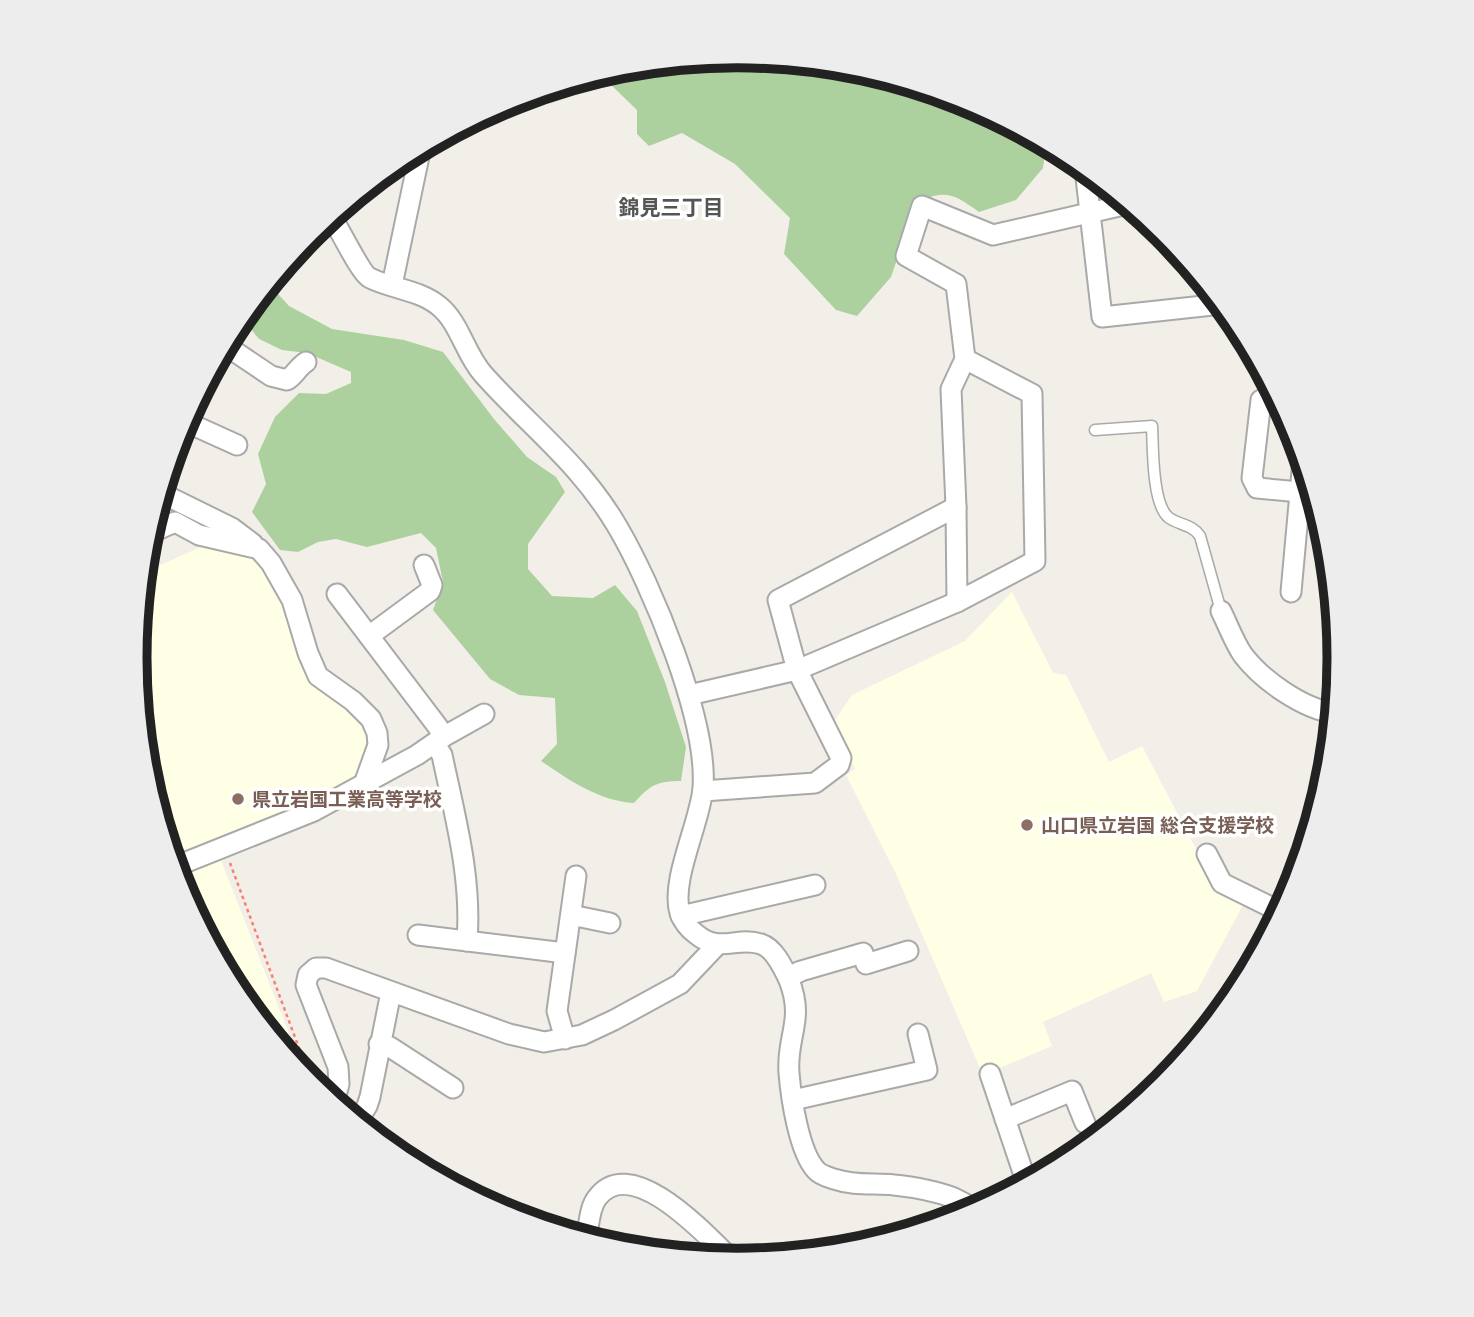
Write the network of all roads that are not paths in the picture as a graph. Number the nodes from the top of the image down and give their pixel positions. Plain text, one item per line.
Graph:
1 (418, 162) edge
2 (1087, 184) edge
3 (1116, 207) edge
4 (1090, 212) junction
5 (337, 226) edge
6 (392, 285) junction
7 (1210, 305) edge
8 (234, 351) edge
9 (965, 359) junction
10 (306, 362) dead end
11 (1267, 400) edge
12 (195, 426) edge
13 (1095, 430) dead end
14 (237, 445) dead end
15 (1301, 485) edge
16 (1300, 492) junction
17 (170, 497) edge
18 (956, 507) junction
19 (162, 528) edge
20 (259, 549) junction
21 (424, 565) dead end
22 (1291, 592) dead end
23 (337, 594) dead end
24 (957, 602) junction
25 (1221, 611) joint
26 (369, 636) junction
27 (797, 670) junction
28 (689, 695) junction
29 (1325, 710) edge
30 (484, 714) dead end
31 (439, 740) junction
32 (364, 785) junction
33 (703, 791) junction
34 (1207, 854) dead end
35 (184, 863) edge
36 (576, 876) dead end
37 (816, 885) dead end
38 (1272, 907) edge
39 (571, 915) junction
40 (681, 916) junction
41 (610, 923) dead end
42 (418, 934) dead end
43 (467, 941) junction
44 (717, 945) junction
45 (908, 951) dead end
46 (565, 953) junction
47 (788, 977) junction
48 (390, 992) junction
49 (918, 1034) dead end
50 (565, 1039) junction
51 (379, 1044) junction
52 (990, 1074) dead end
53 (453, 1088) dead end
54 (337, 1092) edge
55 (793, 1100) junction
56 (362, 1113) edge
57 (1005, 1119) junction
58 (1085, 1123) dead end
59 (1024, 1174) edge
60 (964, 1204) edge
61 (588, 1230) edge
62 (719, 1248) edge

1 - 6 street
2 - 4 street
3 - 4 street
4 - 7 street
4 - 9 street
5 - 6 street
6 - 28 street
8 - 10 street
9 - 18 street
9 - 24 street
11 - 16 street
12 - 14 street
13 - 25 lane
15 - 16 street
16 - 22 street
17 - 20 street
18 - 24 street
18 - 27 street
19 - 20 street
20 - 32 street
21 - 26 street
23 - 26 street
24 - 27 street
25 - 29 street
26 - 31 street
27 - 28 street
27 - 33 street
28 - 33 street
30 - 31 street
31 - 32 street
31 - 43 street
32 - 35 street
33 - 40 street
34 - 38 street
36 - 39 street
37 - 40 street
39 - 41 street
39 - 46 street
40 - 44 street
42 - 43 street
43 - 46 street
44 - 47 street
44 - 50 street
45 - 47 street
46 - 50 street
47 - 55 street
48 - 50 street
48 - 51 street
48 - 54 street
49 - 55 street
51 - 53 street
51 - 56 street
52 - 57 street
55 - 60 street
57 - 58 street
57 - 59 street
61 - 62 street

